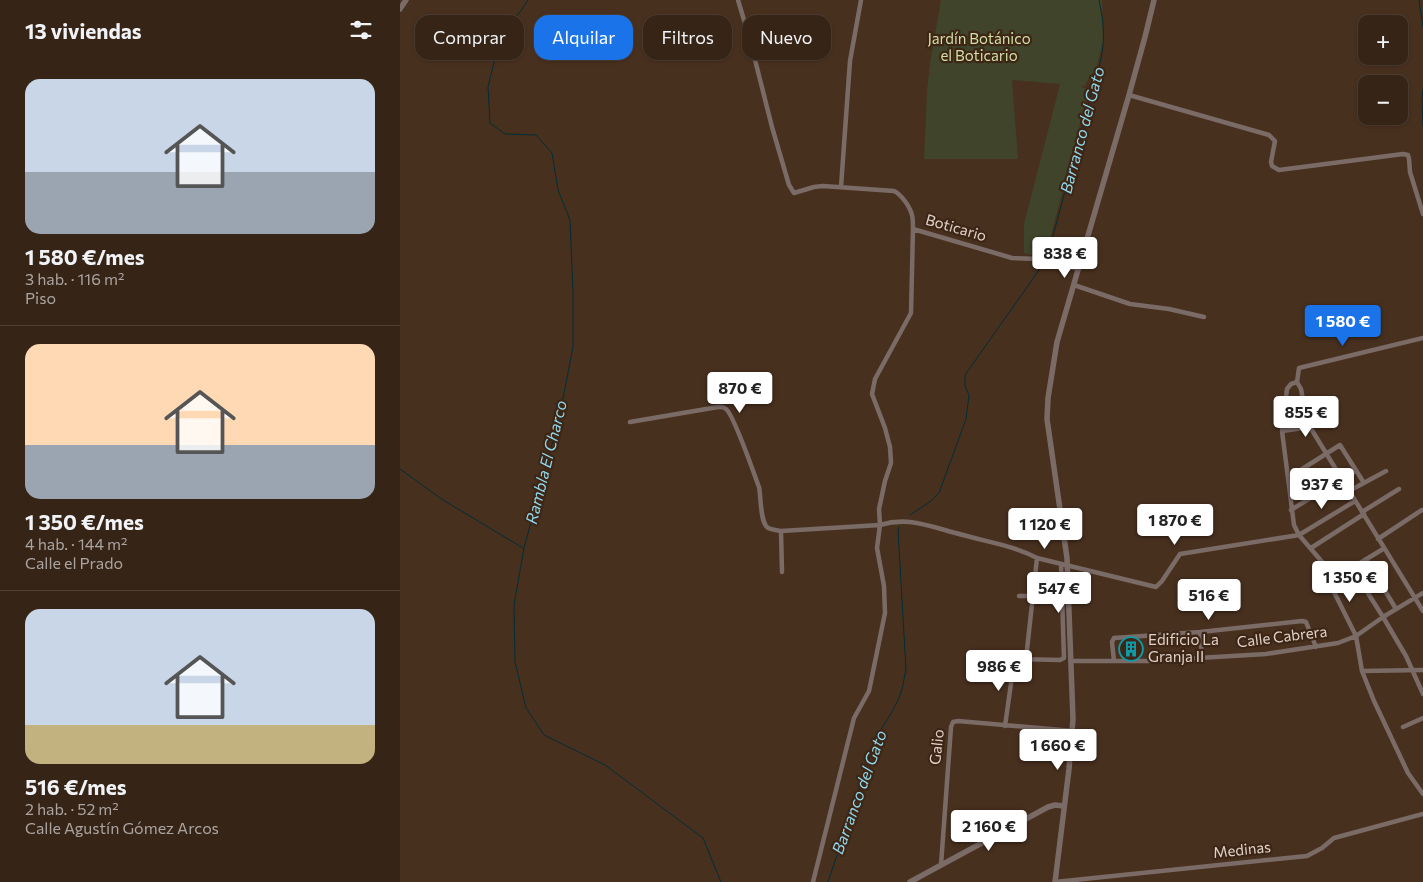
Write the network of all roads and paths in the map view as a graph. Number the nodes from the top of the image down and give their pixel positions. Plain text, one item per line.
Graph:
1 (406, 0) edge
2 (738, 0) edge
3 (861, 0) edge
4 (1154, 0) edge
5 (400, 9) edge
6 (1129, 95) junction
7 (841, 187) junction
8 (1423, 214) edge
9 (914, 229) junction
10 (1079, 269) junction
11 (1074, 285) junction
12 (1204, 318) dead end
13 (1423, 338) edge
14 (1297, 382) junction
15 (630, 422) dead end
16 (1323, 422) dead end
17 (1310, 428) junction
18 (1282, 431) junction
19 (1326, 454) junction
20 (1356, 470) junction
21 (1386, 471) dead end
22 (1288, 478) junction
23 (1341, 479) junction
24 (1364, 483) junction
25 (1399, 489) dead end
26 (1349, 491) junction
27 (1355, 501) junction
28 (1419, 503) dead end
29 (1291, 510) junction
30 (1422, 511) edge
31 (1363, 513) junction
32 (880, 525) junction
33 (781, 531) junction
34 (1299, 535) junction
35 (1378, 539) junction
36 (1311, 548) junction
37 (1383, 548) junction
38 (1037, 558) junction
39 (1366, 559) junction
40 (1061, 564) junction
41 (1068, 566) junction
42 (1352, 568) junction
43 (782, 572) dead end
44 (1329, 582) junction
45 (1423, 593) edge
46 (1019, 596) dead end
47 (1032, 596) junction
48 (1061, 596) junction
49 (1415, 598) junction
50 (1396, 609) junction
51 (1423, 611) edge
52 (1384, 617) junction
53 (1200, 632) junction
54 (1356, 636) junction
55 (1316, 647) junction
56 (1202, 658) junction
57 (1026, 659) junction
58 (1071, 661) junction
59 (1114, 662) junction
60 (1412, 670) junction
61 (1423, 670) edge
62 (1362, 671) junction
63 (1423, 694) edge
64 (1423, 718) edge
65 (1005, 726) junction
66 (1403, 727) dead end
67 (1073, 731) junction
68 (1423, 794) edge
69 (1064, 806) junction
70 (1423, 814) edge
71 (941, 865) junction
72 (813, 882) edge
73 (910, 882) edge
74 (1055, 882) edge

1 - 5 street
2 - 7 street, Boticario
3 - 7 street
4 - 6 street
6 - 8 street
6 - 10 street
7 - 9 street, Boticario
9 - 10 street, Boticario
9 - 32 street
10 - 11 street
11 - 12 street
11 - 41 street
13 - 14 street
14 - 17 street
14 - 18 street
15 - 33 street
16 - 17 street
17 - 18 street
17 - 19 street
18 - 22 street
19 - 20 street
19 - 22 street
19 - 23 street
20 - 23 street
20 - 24 street
21 - 24 street
22 - 29 street
23 - 26 street
23 - 29 street
24 - 26 street
25 - 31 street
26 - 27 street
27 - 31 street
27 - 34 street
28 - 30 street
29 - 34 street
30 - 35 street
31 - 35 street
31 - 36 street
32 - 33 street
32 - 38 street
32 - 72 street
33 - 43 street
34 - 36 street
34 - 41 street
35 - 37 street
36 - 44 street
37 - 39 street
37 - 49 street
38 - 40 street
38 - 47 street
39 - 42 street
39 - 50 street
40 - 41 street
40 - 48 street
41 - 58 street
42 - 44 street
42 - 52 street
44 - 54 street
45 - 49 street, Calle Cabrera
46 - 47 street
47 - 48 street
47 - 57 street
48 - 57 street
49 - 50 street, Calle Cabrera
49 - 51 street
50 - 52 street, Calle Cabrera
52 - 54 street, Calle Cabrera
52 - 60 street
53 - 55 street
53 - 56 street
53 - 59 street
54 - 55 street, Calle Cabrera
54 - 62 street
55 - 56 street, Calle Cabrera
56 - 59 street, Calle Cabrera
57 - 65 street
58 - 59 street, Calle Cabrera
58 - 67 street
60 - 61 street
60 - 62 street
60 - 63 street
62 - 68 street
64 - 66 street
65 - 67 street, Galio
65 - 71 street, Galio
67 - 69 street
69 - 71 street
69 - 74 street
70 - 74 street, Medinas
71 - 73 street

